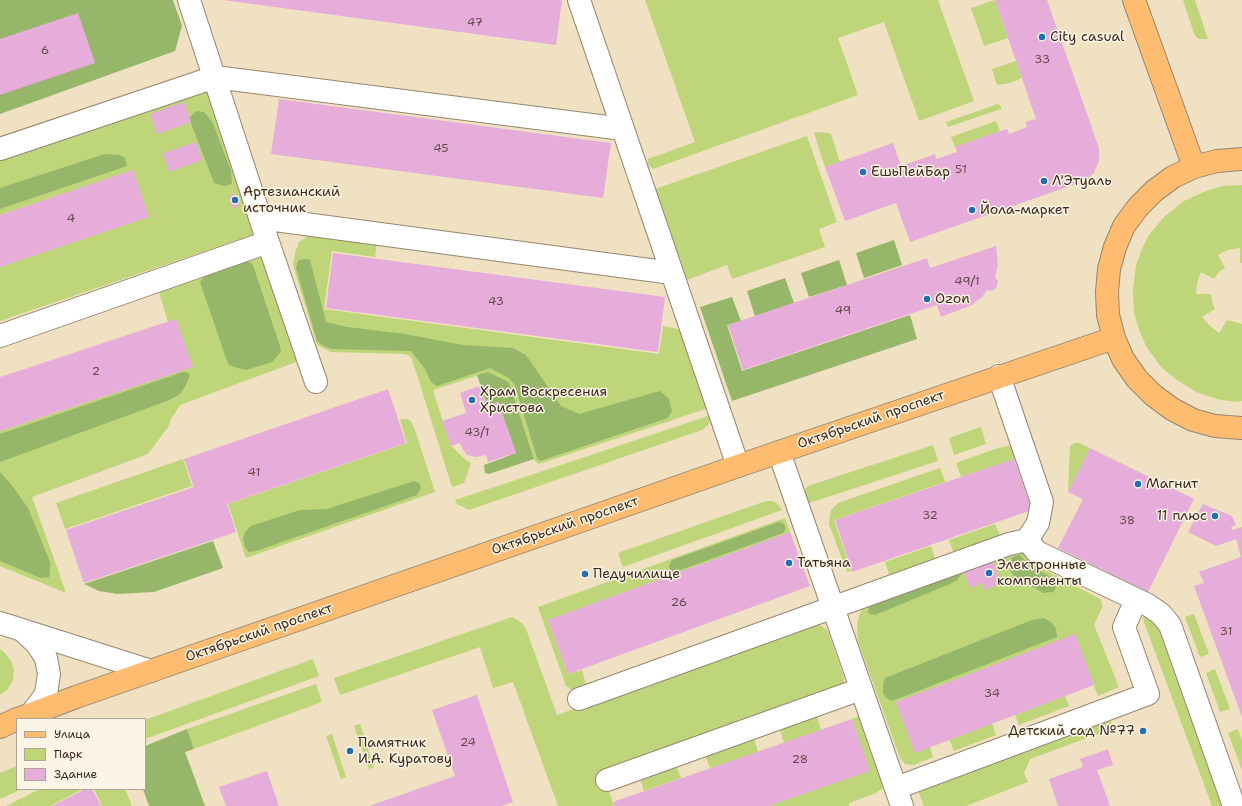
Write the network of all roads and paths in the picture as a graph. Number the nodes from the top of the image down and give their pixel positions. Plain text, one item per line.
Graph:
1 (189, 0) edge
2 (579, 0) edge
3 (1134, 0) edge
4 (214, 77) junction
5 (623, 129) junction
6 (0, 149) edge
7 (1242, 159) edge
8 (1194, 167) junction
9 (260, 218) junction
10 (268, 242) junction
11 (672, 273) junction
12 (0, 336) edge
13 (1114, 338) junction
14 (999, 376) junction
15 (316, 382) dead end
16 (1215, 426) junction
17 (1242, 428) edge
18 (1242, 440) edge
19 (779, 452) junction
20 (738, 466) junction
21 (1027, 540) junction
22 (1136, 600) junction
23 (833, 607) junction
24 (0, 623) edge
25 (22, 630) junction
26 (150, 671) junction
27 (861, 689) junction
28 (579, 699) dead end
29 (22, 717) edge
30 (16, 719) edge
31 (0, 726) edge
32 (606, 780) dead end
33 (899, 797) edge
34 (1234, 806) edge

1 - 4 street
2 - 5 street
3 - 8 main road
4 - 5 street
4 - 6 street
4 - 9 street
5 - 11 street
7 - 8 main road
8 - 13 main road
9 - 10 street
9 - 11 street
10 - 12 street
10 - 15 street
11 - 20 street
13 - 14 main road, Октябрьский проспект
13 - 16 main road
14 - 19 main road, Октябрьский проспект
14 - 21 street
16 - 17 main road
16 - 18 main road
19 - 20 main road, Октябрьский проспект
19 - 23 street
20 - 26 main road, Октябрьский проспект
21 - 22 street
21 - 23 street
22 - 33 street
22 - 34 street
23 - 27 street
23 - 28 street
24 - 25 street
25 - 26 street
25 - 29 street
26 - 29 main road, Октябрьский проспект
27 - 32 street
27 - 33 street
30 - 31 main road, Октябрьский проспект

